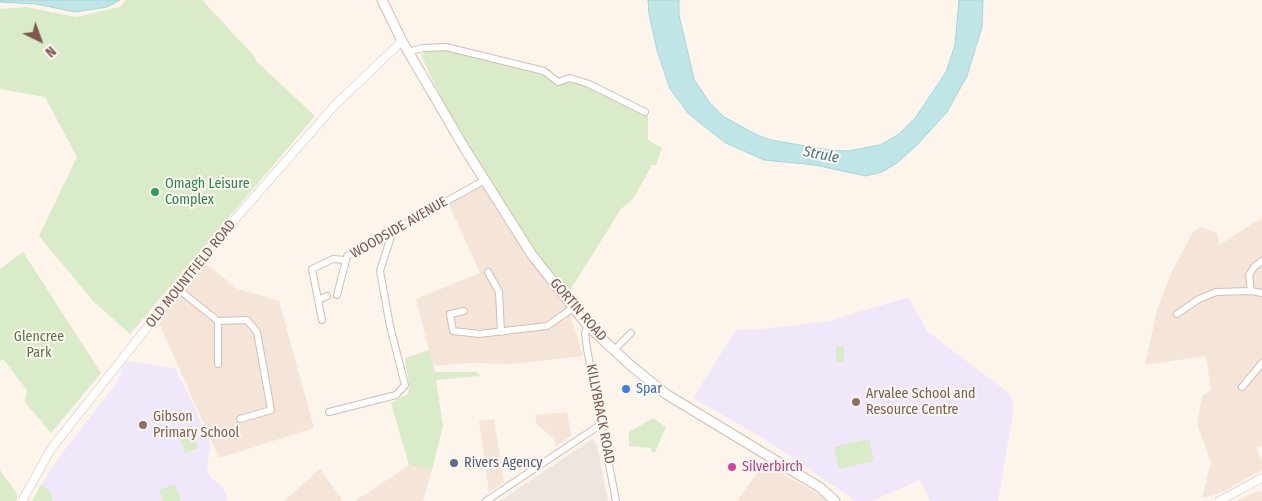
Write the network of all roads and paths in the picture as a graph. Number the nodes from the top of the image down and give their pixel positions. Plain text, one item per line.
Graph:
1 (382, 0) edge
2 (402, 41) junction
3 (408, 52) junction
4 (645, 112) dead end
5 (485, 180) junction
6 (393, 230) junction
7 (345, 260) junction
8 (1262, 262) edge
9 (488, 272) dead end
10 (178, 289) junction
11 (1251, 291) junction
12 (1262, 293) edge
13 (337, 295) dead end
14 (328, 296) dead end
15 (318, 300) junction
16 (573, 308) junction
17 (464, 311) dead end
18 (1177, 314) dead end
19 (322, 320) dead end
20 (218, 321) junction
21 (588, 326) junction
22 (501, 332) junction
23 (631, 333) dead end
24 (614, 350) junction
25 (1262, 363) edge
26 (218, 364) dead end
27 (1242, 386) dead end
28 (329, 412) dead end
29 (240, 418) dead end
30 (602, 423) junction
31 (1262, 478) edge
32 (22, 501) edge
33 (486, 501) edge
34 (616, 501) edge
35 (835, 501) edge
36 (1219, 501) edge

1 - 2 main road, GORTIN ROAD
2 - 3 main road, GORTIN ROAD
2 - 10 street, OLD MOUNTFIELD ROAD
3 - 4 street
3 - 5 main road, GORTIN ROAD
5 - 6 street, WOODSIDE AVENUE
5 - 16 main road, GORTIN ROAD
6 - 7 street, WOODSIDE AVENUE
6 - 28 street
7 - 13 street, WOODSIDE AVENUE
7 - 15 street
8 - 11 street
9 - 22 street
10 - 20 street
10 - 32 street, OLD MOUNTFIELD ROAD
11 - 12 street
11 - 18 street
14 - 15 street
15 - 19 street
16 - 21 main road, GORTIN ROAD
16 - 22 street
17 - 22 street
20 - 26 street
20 - 29 street
21 - 24 main road, GORTIN ROAD
21 - 30 street, KILLYBRACK ROAD
23 - 24 street
24 - 35 main road, GORTIN ROAD
25 - 27 street
30 - 33 street
30 - 34 street, KILLYBRACK ROAD
31 - 36 street

